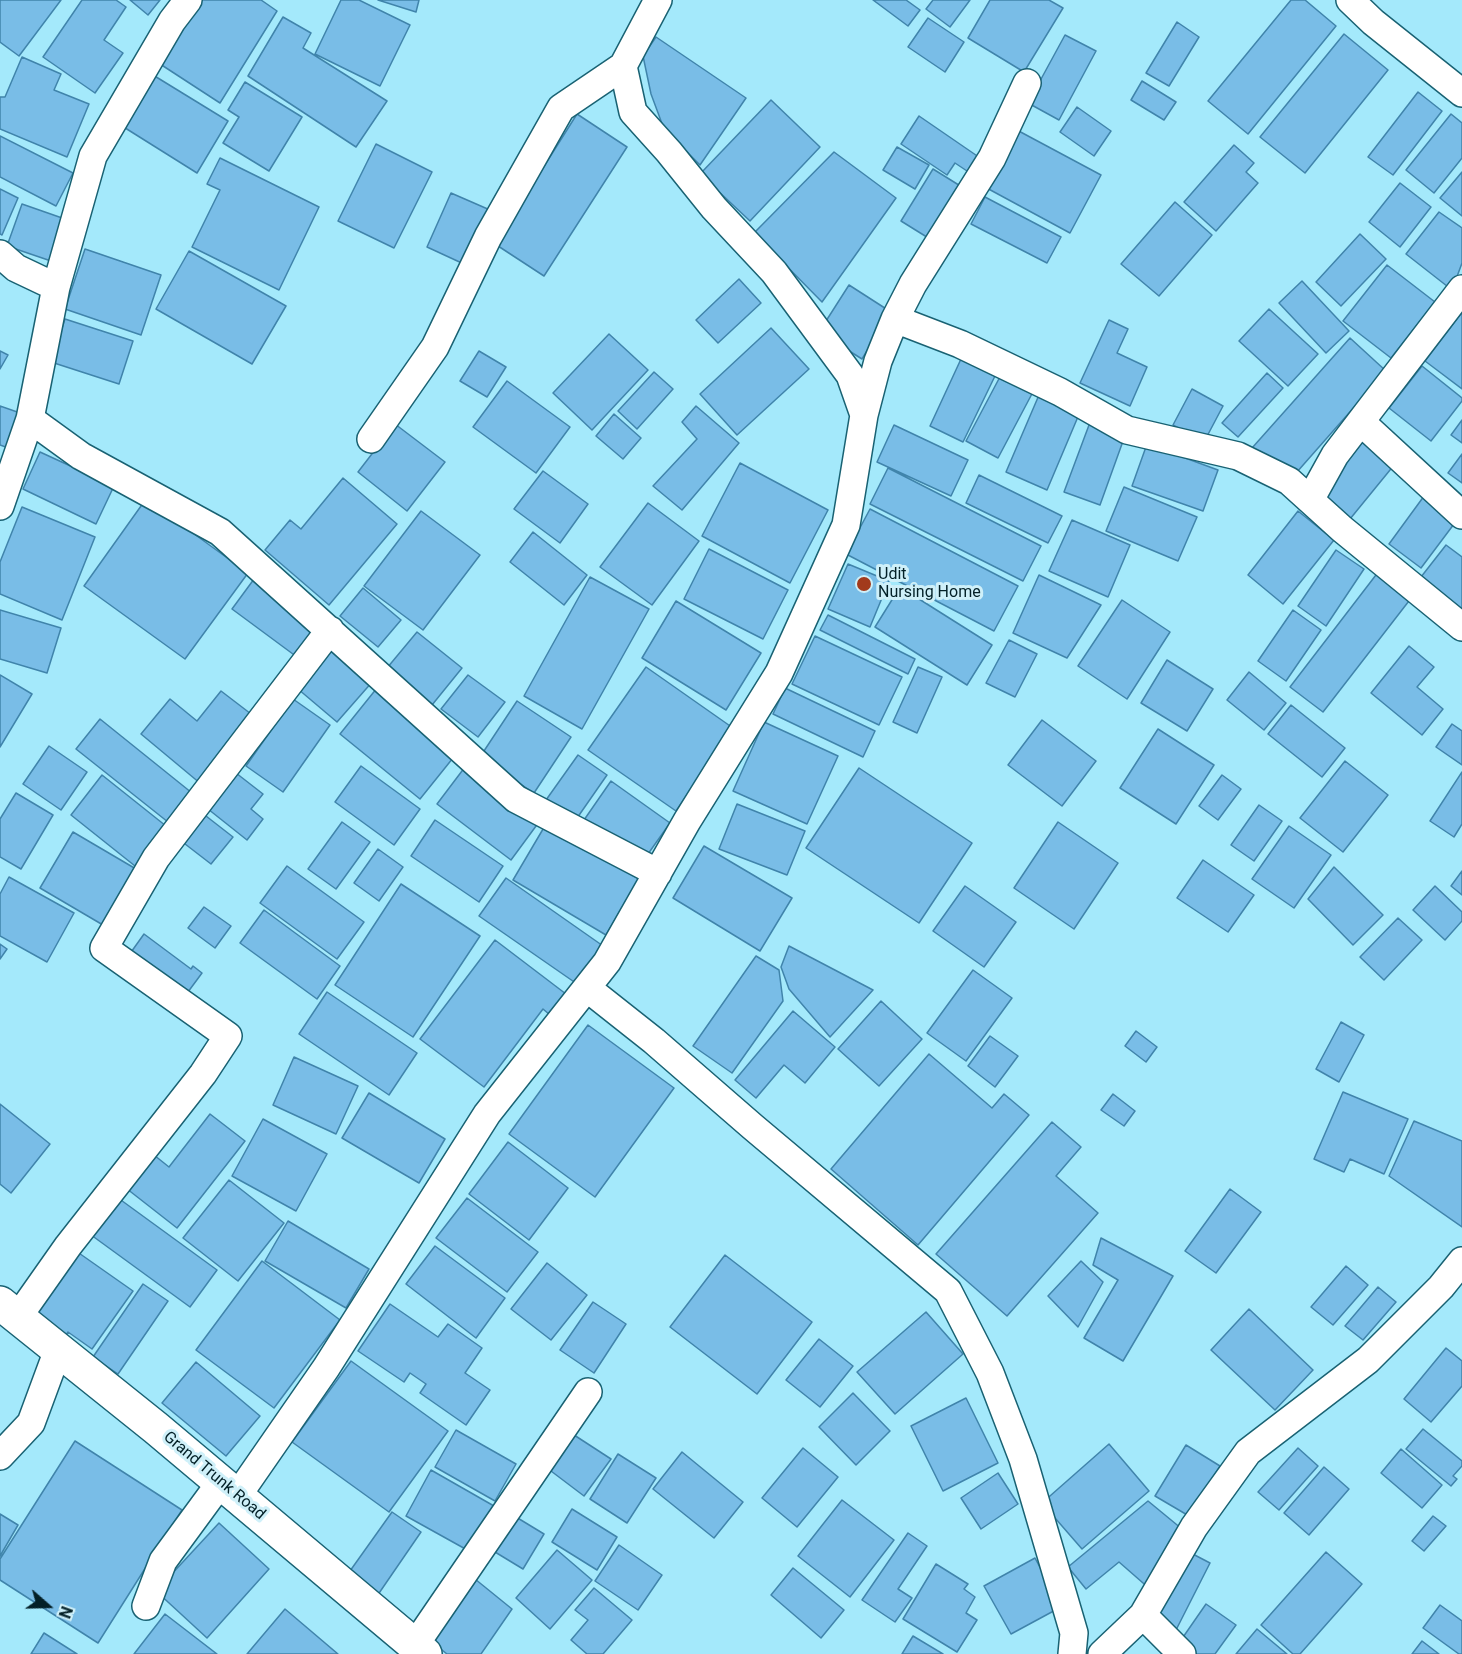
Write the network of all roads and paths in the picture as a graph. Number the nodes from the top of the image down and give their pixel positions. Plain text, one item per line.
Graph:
1 (188, 0) edge
2 (658, 0) edge
3 (1350, 0) edge
4 (623, 66) junction
5 (1027, 83) dead end
6 (1462, 93) edge
7 (0, 254) edge
8 (56, 287) junction
9 (1462, 289) edge
10 (896, 319) junction
11 (864, 415) junction
12 (30, 419) junction
13 (1361, 422) junction
14 (371, 439) dead end
15 (1310, 500) junction
16 (0, 506) edge
17 (1462, 515) edge
18 (1462, 627) edge
19 (330, 630) junction
20 (658, 873) junction
21 (587, 988) junction
22 (1462, 1261) edge
23 (9, 1310) edge
24 (58, 1350) junction
25 (588, 1392) dead end
26 (0, 1456) edge
27 (230, 1489) junction
28 (146, 1606) dead end
29 (1143, 1615) junction
30 (420, 1649) edge
31 (1072, 1654) edge
32 (1102, 1654) edge
33 (1182, 1654) edge

1 - 8 street
2 - 4 street
3 - 6 street
4 - 11 street
4 - 14 street
5 - 10 street
7 - 8 street
8 - 12 street
9 - 13 street
10 - 11 street
10 - 15 street
11 - 20 street
12 - 16 street
12 - 19 street
13 - 15 street
13 - 17 street
15 - 18 street
19 - 20 street
19 - 23 street
20 - 21 street
21 - 27 street
21 - 31 street
22 - 29 street
23 - 24 main road, Grand Trunk Road
24 - 26 street
24 - 27 main road, Grand Trunk Road
25 - 30 street
27 - 28 street
27 - 30 main road, Grand Trunk Road
29 - 32 street
29 - 33 street

